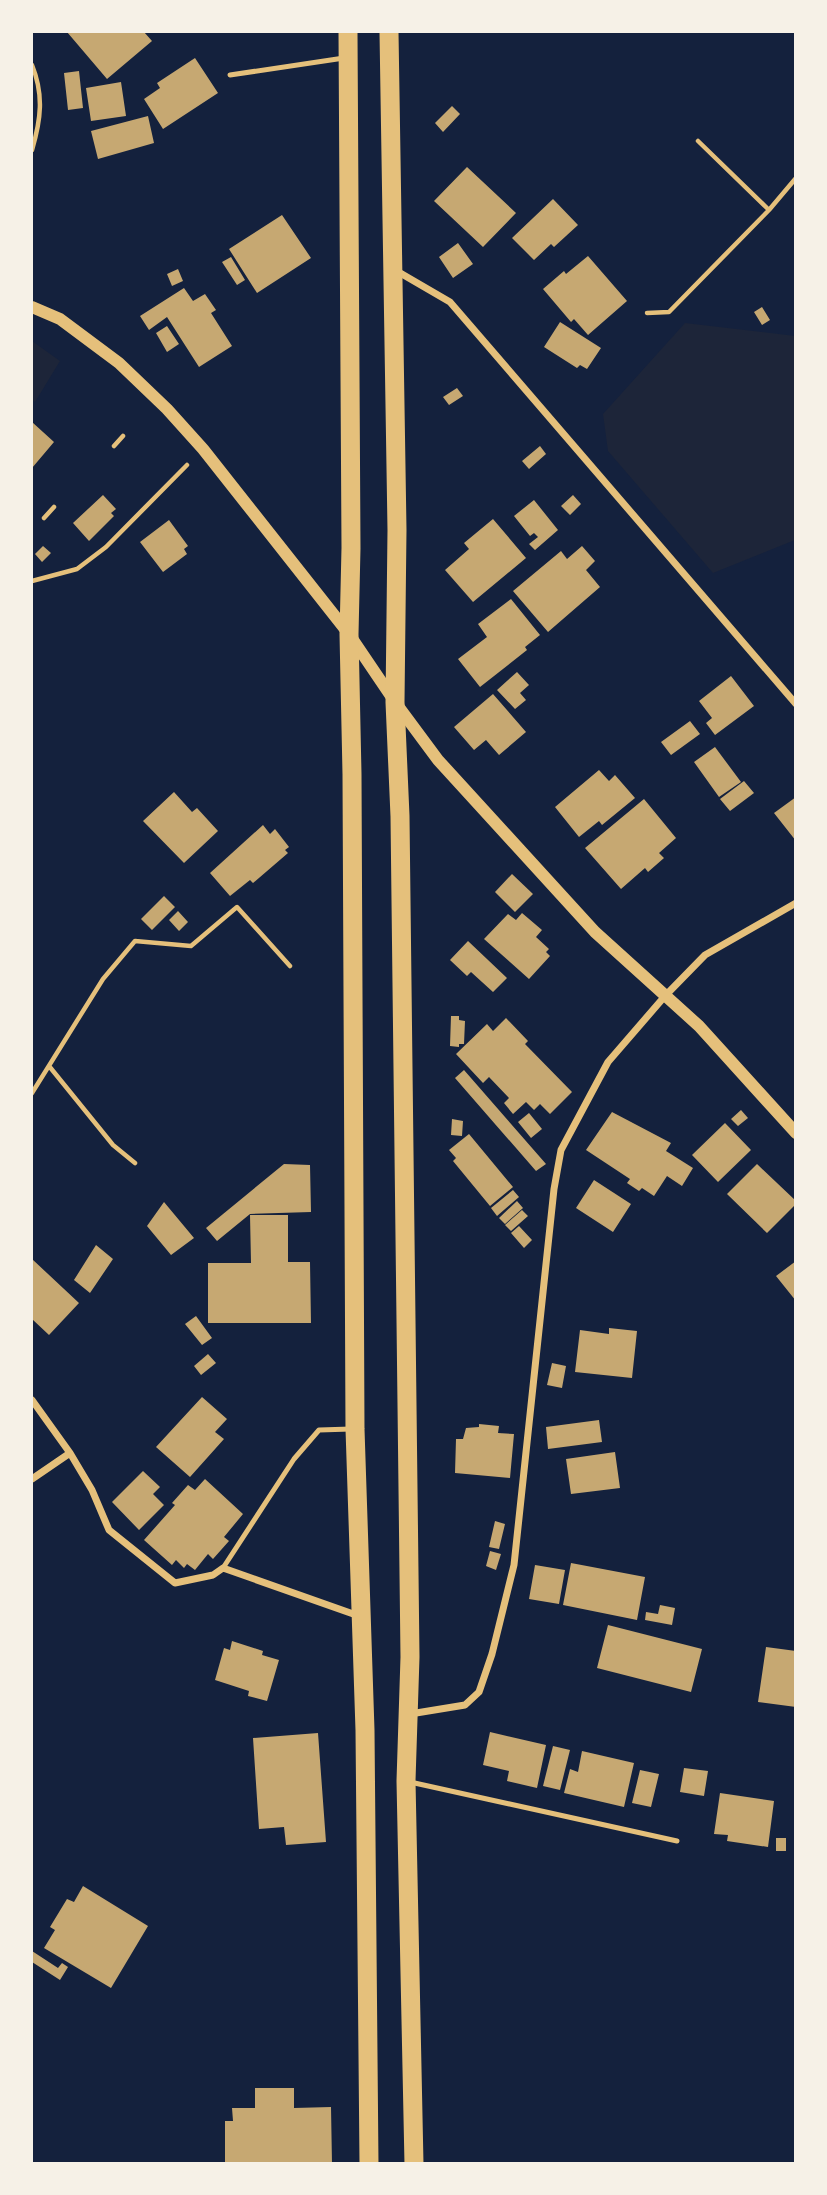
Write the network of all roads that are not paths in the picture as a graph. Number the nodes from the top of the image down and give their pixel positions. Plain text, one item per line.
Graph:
1 (348, 32) edge
2 (389, 32) edge
3 (349, 58) junction
4 (230, 75) dead end
5 (391, 267) junction
6 (32, 307) edge
7 (349, 634) junction
8 (395, 702) junction
9 (796, 704) edge
10 (796, 904) edge
11 (665, 996) junction
12 (796, 1133) edge
13 (32, 1400) edge
14 (355, 1429) junction
15 (70, 1453) junction
16 (32, 1479) edge
17 (223, 1568) junction
18 (360, 1616) junction
19 (408, 1714) junction
20 (405, 1781) junction
21 (677, 1841) dead end
22 (369, 2164) edge
23 (414, 2164) edge

1 - 3 highway
2 - 5 highway
3 - 4 lane
3 - 7 highway
5 - 8 highway
5 - 9 street
6 - 7 street
7 - 8 street
7 - 14 highway
8 - 11 street
8 - 19 highway
10 - 11 street
11 - 12 street
11 - 19 street
13 - 15 street
14 - 17 lane
14 - 18 highway
15 - 16 street
15 - 17 street
17 - 18 street
18 - 22 highway
19 - 20 highway
20 - 21 lane
20 - 23 highway

